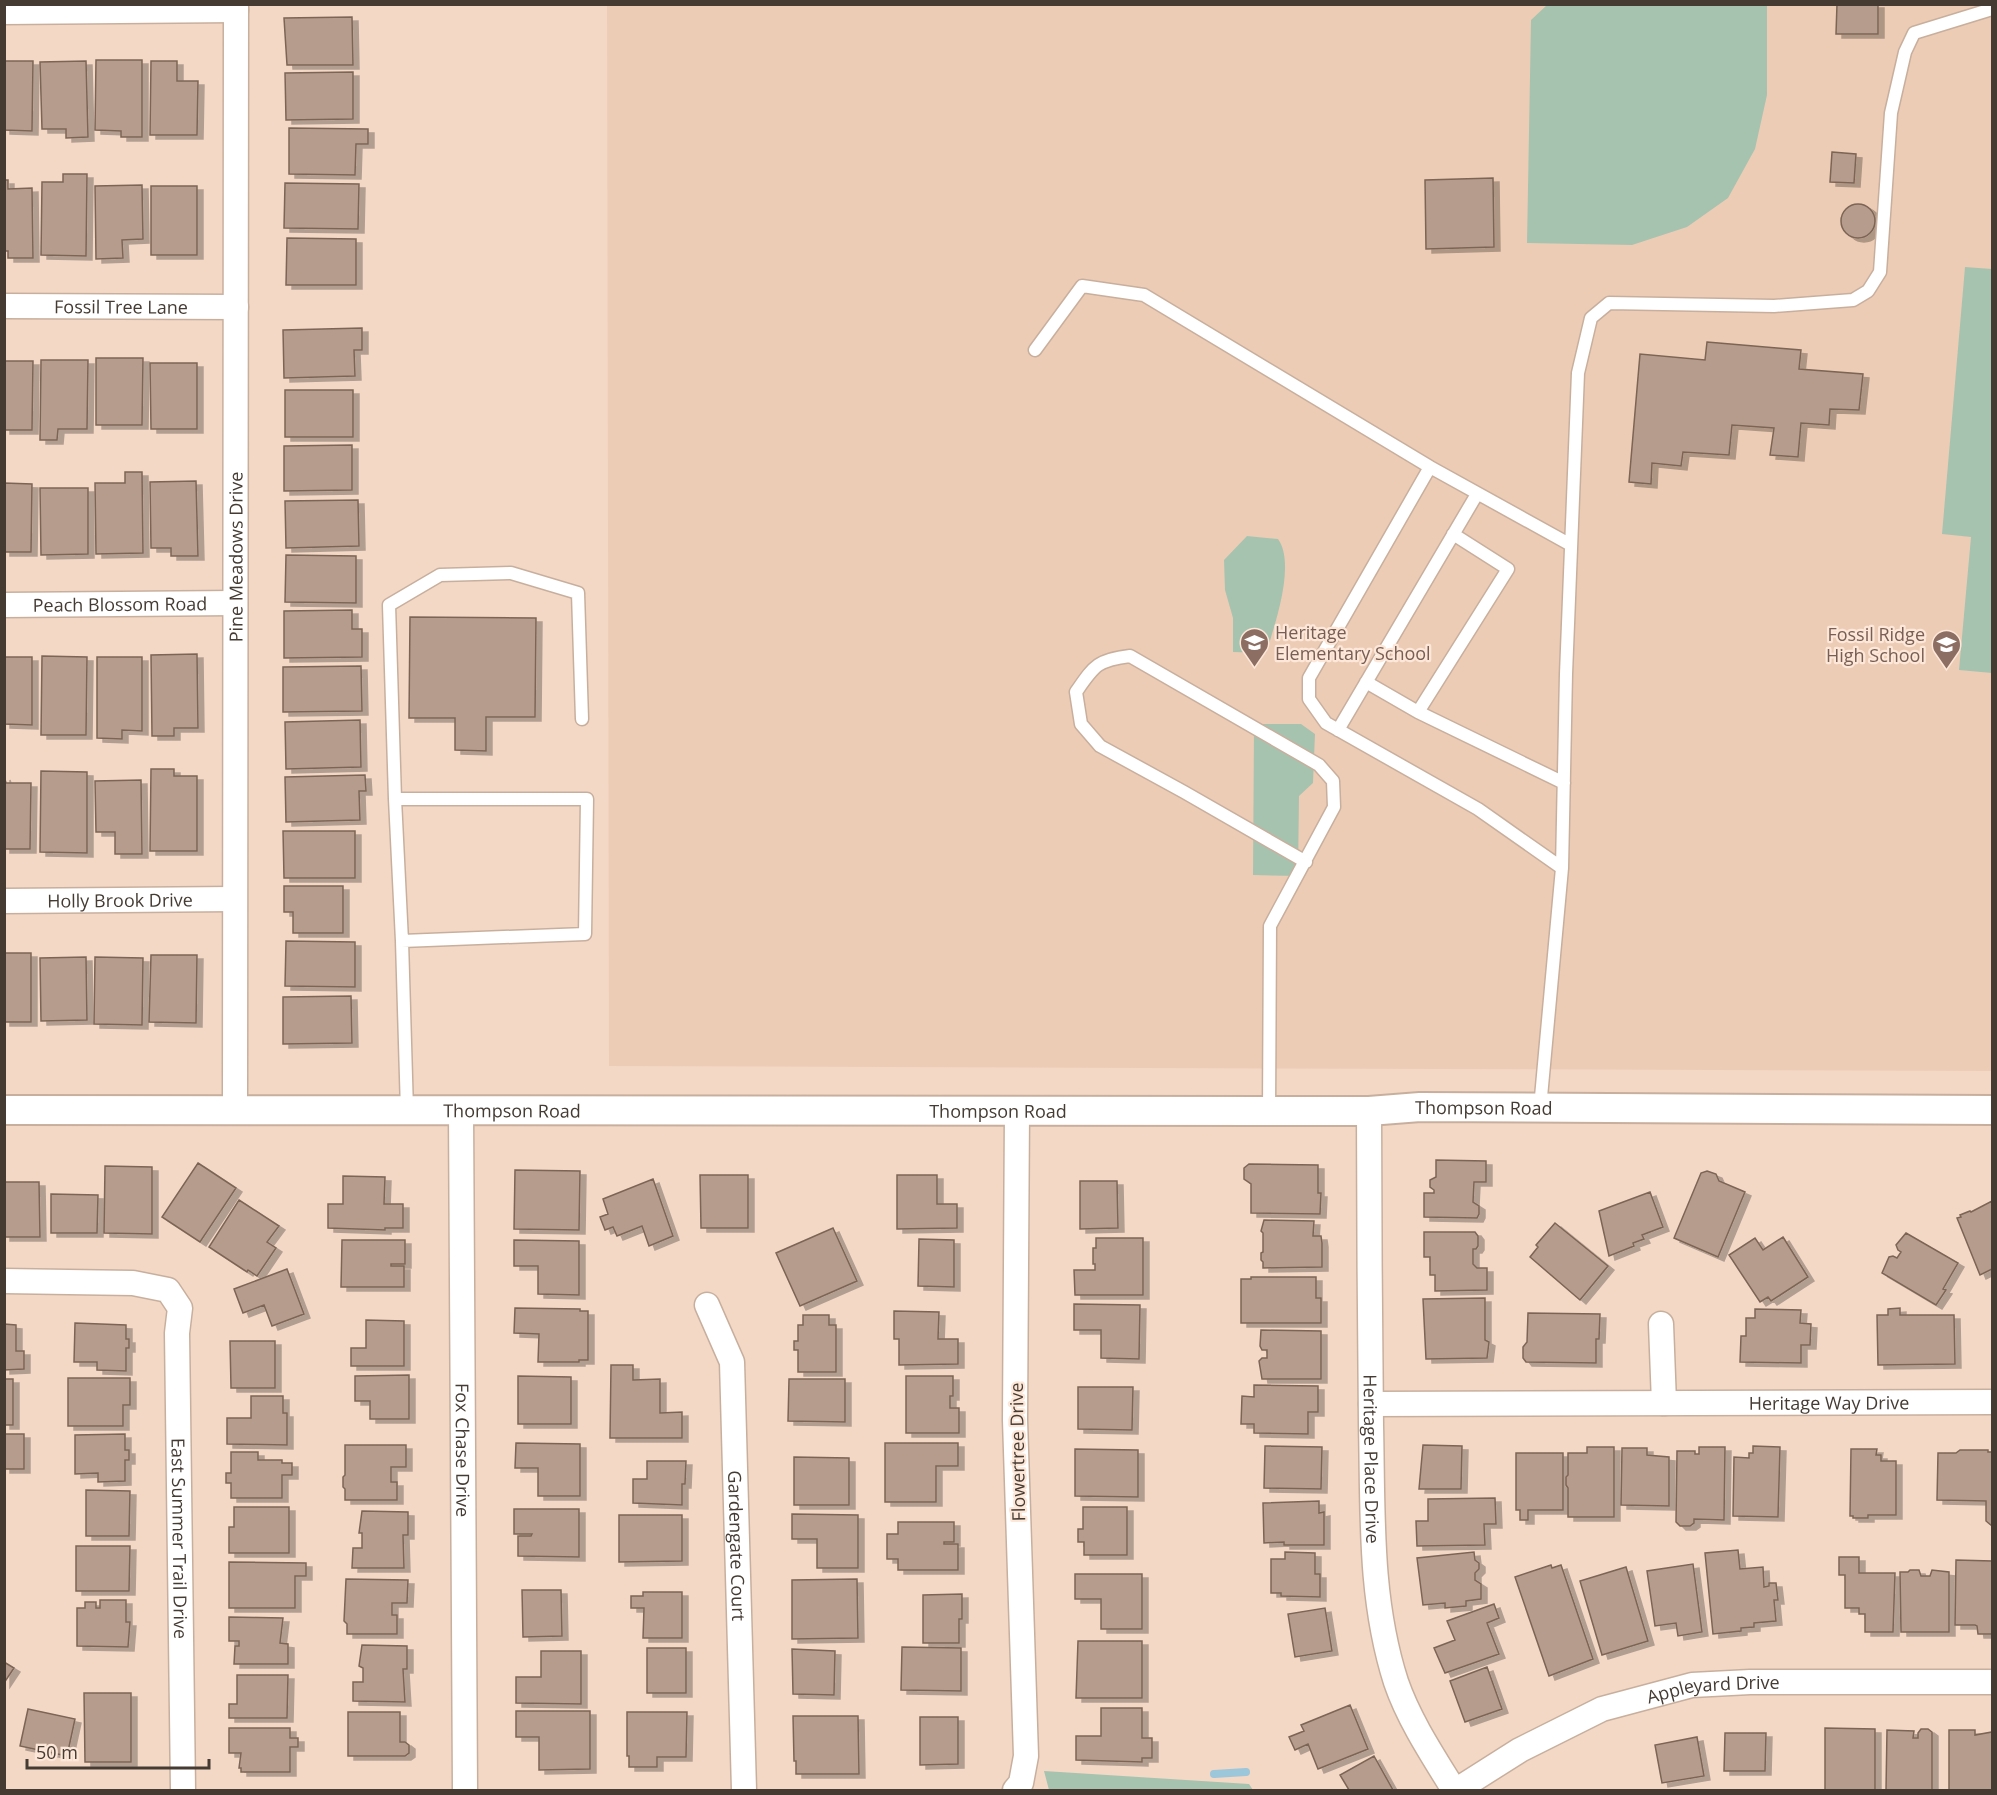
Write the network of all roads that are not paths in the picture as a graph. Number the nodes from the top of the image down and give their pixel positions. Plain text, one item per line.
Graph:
1 (236, 7) edge
2 (1992, 9) edge
3 (4, 12) edge
4 (4, 306) edge
5 (236, 307) junction
6 (1035, 350) dead end
7 (1430, 467) junction
8 (1478, 494) junction
9 (1453, 534) junction
10 (1571, 545) junction
11 (235, 603) junction
12 (4, 605) edge
13 (1366, 682) junction
14 (1418, 712) junction
15 (582, 719) dead end
16 (1338, 730) junction
17 (1564, 783) junction
18 (395, 799) junction
19 (1306, 862) junction
20 (1562, 868) junction
21 (234, 899) junction
22 (4, 901) edge
23 (402, 941) junction
24 (1540, 1108) junction
25 (4, 1110) edge
26 (1017, 1110) junction
27 (1992, 1110) edge
28 (235, 1111) junction
29 (407, 1111) junction
30 (461, 1111) junction
31 (1269, 1111) junction
32 (1368, 1111) junction
33 (4, 1281) edge
34 (707, 1305) dead end
35 (1661, 1324) dead end
36 (1992, 1402) edge
37 (1664, 1403) junction
38 (1371, 1404) junction
39 (1992, 1682) edge
40 (183, 1791) edge
41 (465, 1791) edge
42 (744, 1791) edge
43 (1015, 1791) edge
44 (1455, 1791) edge

1 - 3 street
1 - 5 street, Pine Meadows Drive
2 - 10 lane
4 - 5 street, Fossil Tree Lane
5 - 11 street, Pine Meadows Drive
6 - 7 lane
7 - 8 lane
7 - 16 lane
8 - 9 lane
8 - 10 lane
9 - 13 lane
9 - 14 lane
10 - 17 lane
11 - 12 street, Peach Blossom Road
11 - 21 street, Pine Meadows Drive
13 - 14 lane
13 - 16 lane
14 - 17 lane
15 - 18 lane
16 - 20 lane
17 - 20 lane
18 - 23 lane
18 - 23 lane
19 - 19 lane
19 - 31 lane
20 - 24 lane
21 - 22 street, Holly Brook Drive
21 - 28 street, Pine Meadows Drive
23 - 29 lane
24 - 27 street, Thompson Road
24 - 32 street, Thompson Road
25 - 28 street, Thompson Road
26 - 30 street, Thompson Road
26 - 31 street, Thompson Road
26 - 43 street, Flowertree Drive
28 - 29 street, Thompson Road
29 - 30 street, Thompson Road
30 - 41 street, Fox Chase Drive
31 - 32 street, Thompson Road
32 - 38 street, Heritage Place Drive
33 - 40 street, East Summer Trail Drive
34 - 42 street, Gardengate Court
35 - 37 street
36 - 37 street, Heritage Way Drive
37 - 38 street, Heritage Way Drive
38 - 44 street, Heritage Place Drive
39 - 44 street, Appleyard Drive

